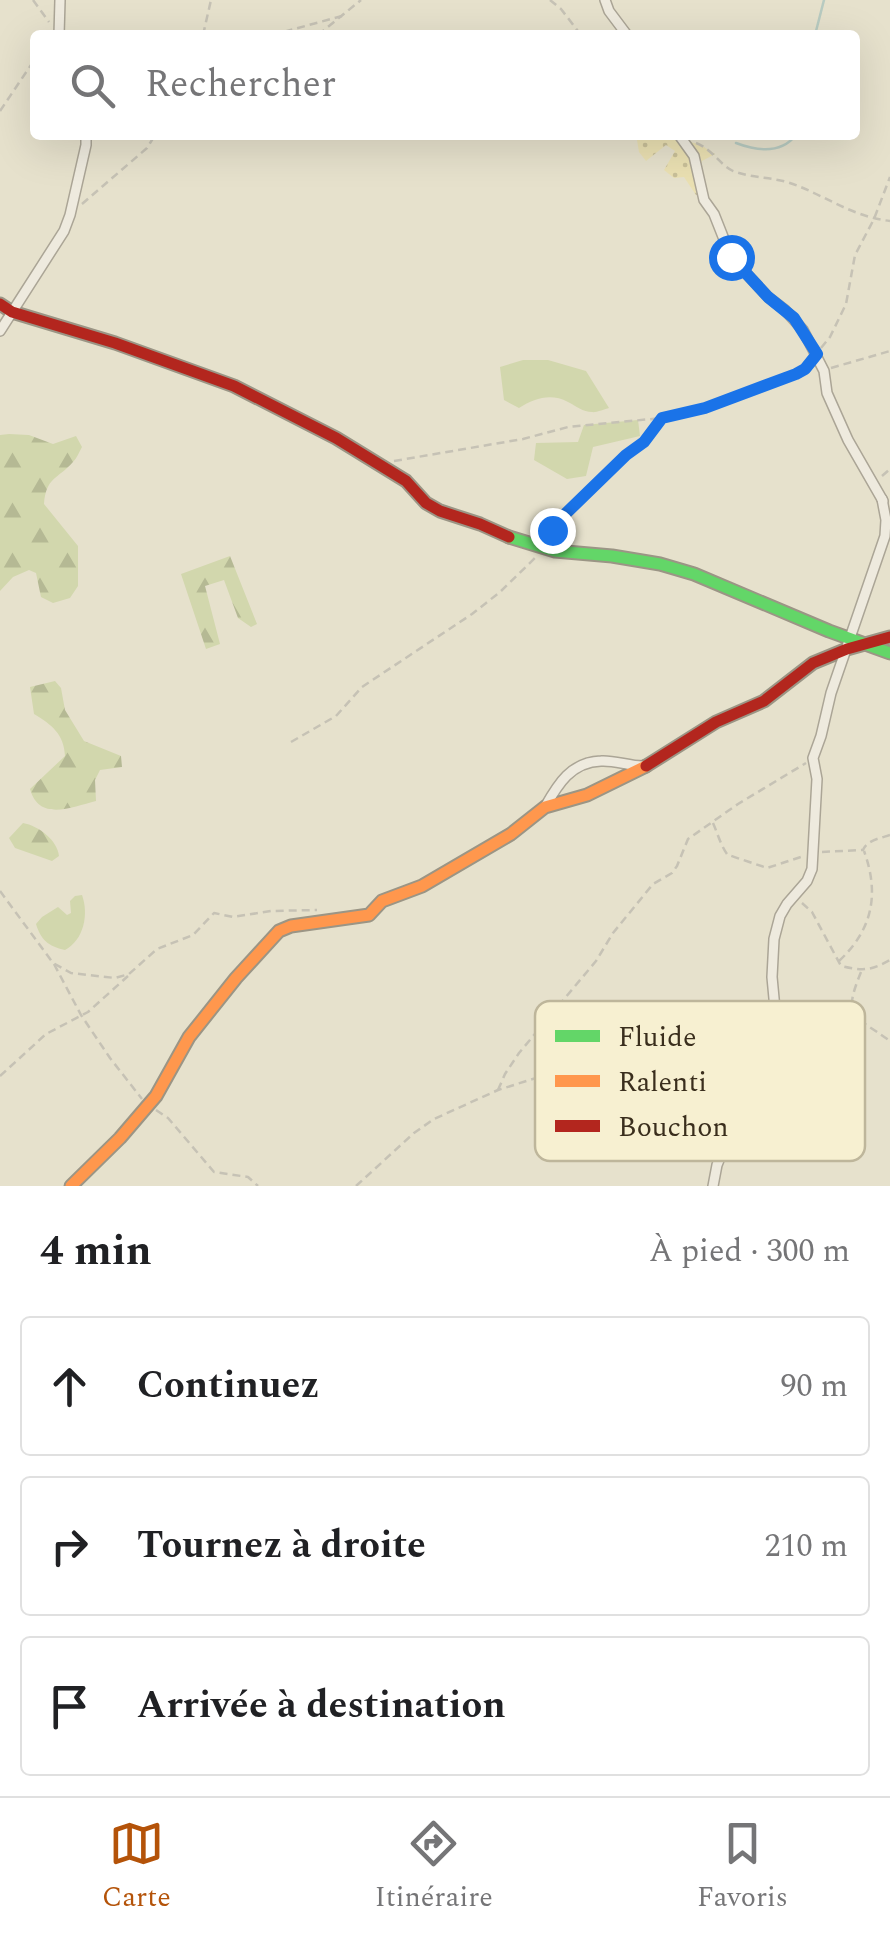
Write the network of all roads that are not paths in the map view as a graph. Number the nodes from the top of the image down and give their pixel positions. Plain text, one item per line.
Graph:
1 (60, 0) edge
2 (605, 0) edge
3 (56, 30) edge
4 (623, 30) edge
5 (86, 140) edge
6 (683, 140) edge
7 (0, 304) edge
8 (12, 312) junction
9 (0, 331) edge
10 (882, 499) junction
11 (890, 512) edge
12 (890, 637) edge
13 (849, 644) junction
14 (868, 644) junction
15 (890, 652) edge
16 (646, 766) junction
17 (545, 807) junction
18 (774, 1001) edge
19 (718, 1161) edge
20 (71, 1186) edge
21 (712, 1186) edge

1 - 3 street
2 - 4 street
5 - 8 street
6 - 10 street
7 - 8 street
8 - 9 street
8 - 13 street
10 - 11 street
10 - 13 street
12 - 14 street
13 - 14 street
13 - 16 street
13 - 18 street
14 - 15 street
16 - 17 street
16 - 17 street
17 - 20 street
19 - 21 street

